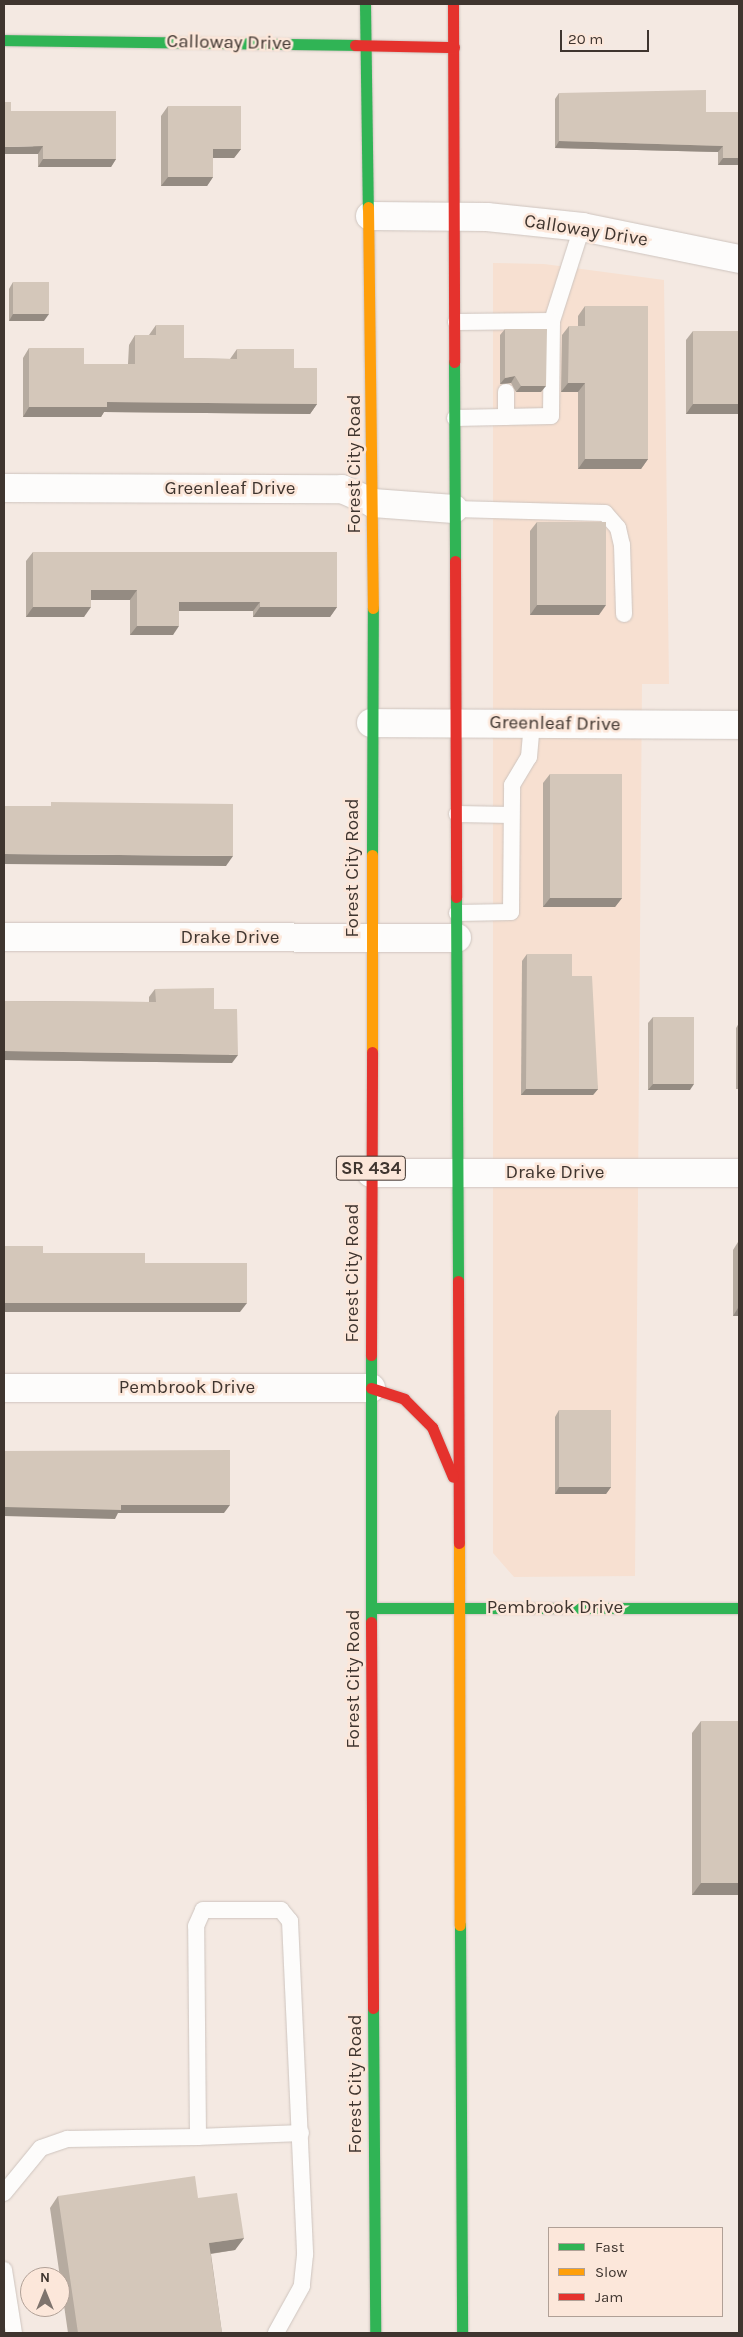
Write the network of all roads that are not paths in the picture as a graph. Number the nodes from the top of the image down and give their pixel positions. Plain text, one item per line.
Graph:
1 (365, 4) edge
2 (453, 4) edge
3 (4, 40) edge
4 (367, 45) junction
5 (454, 47) junction
6 (370, 216) junction
7 (457, 217) junction
8 (582, 227) junction
9 (739, 259) edge
10 (552, 321) junction
11 (456, 322) junction
12 (506, 392) edge
13 (506, 416) junction
14 (455, 418) junction
15 (4, 488) edge
16 (373, 503) junction
17 (454, 510) junction
18 (624, 614) dead end
19 (371, 724) junction
20 (457, 724) junction
21 (532, 724) junction
22 (739, 725) edge
23 (457, 814) junction
24 (511, 815) junction
25 (457, 926) junction
26 (4, 937) edge
27 (371, 938) junction
28 (371, 1172) junction
29 (739, 1173) edge
30 (457, 1174) junction
31 (4, 1388) edge
32 (371, 1388) junction
33 (458, 1488) junction
34 (371, 1608) junction
35 (458, 1608) junction
36 (739, 1608) edge
37 (301, 2133) junction
38 (198, 2136) junction
39 (4, 2193) edge
40 (4, 2270) edge
41 (14, 2333) edge
42 (276, 2333) edge
43 (375, 2333) edge
44 (462, 2333) edge

1 - 4 main road, Forest City Road / SR 434
2 - 5 main road
3 - 4 main road, Calloway Drive
4 - 5 main road, Calloway Drive
4 - 6 main road, Forest City Road / SR 434
5 - 7 main road
6 - 7 street, Calloway Drive
6 - 16 main road, Forest City Road / SR 434
7 - 8 street, Calloway Drive
7 - 11 main road
8 - 9 street, Calloway Drive
8 - 10 lane
10 - 11 lane
10 - 13 lane
11 - 14 main road
12 - 13 lane
13 - 14 lane
14 - 17 main road
15 - 16 street, Greenleaf Drive
16 - 17 street, Greenleaf Drive
16 - 19 main road, Forest City Road / SR 434
17 - 18 lane
17 - 20 main road
19 - 20 street, Greenleaf Drive
19 - 27 main road, Forest City Road / SR 434
20 - 21 street, Greenleaf Drive
20 - 23 main road
21 - 22 street, Greenleaf Drive
21 - 24 lane
23 - 24 lane
23 - 25 main road
24 - 25 lane
25 - 27 street, Drake Drive
25 - 30 main road
26 - 27 street, Drake Drive
27 - 28 main road, Forest City Road / SR 434
28 - 30 street, Drake Drive
28 - 32 main road, Forest City Road / SR 434
29 - 30 street, Drake Drive
30 - 33 main road
31 - 32 street, Pembrook Drive
32 - 33 main road
32 - 34 main road, Forest City Road / SR 434
33 - 35 main road
34 - 35 main road, Pembrook Drive
34 - 43 main road, Forest City Road / SR 434
35 - 36 main road, Pembrook Drive
35 - 44 main road
37 - 38 lane
37 - 38 lane
37 - 42 lane
38 - 39 lane
40 - 41 lane

